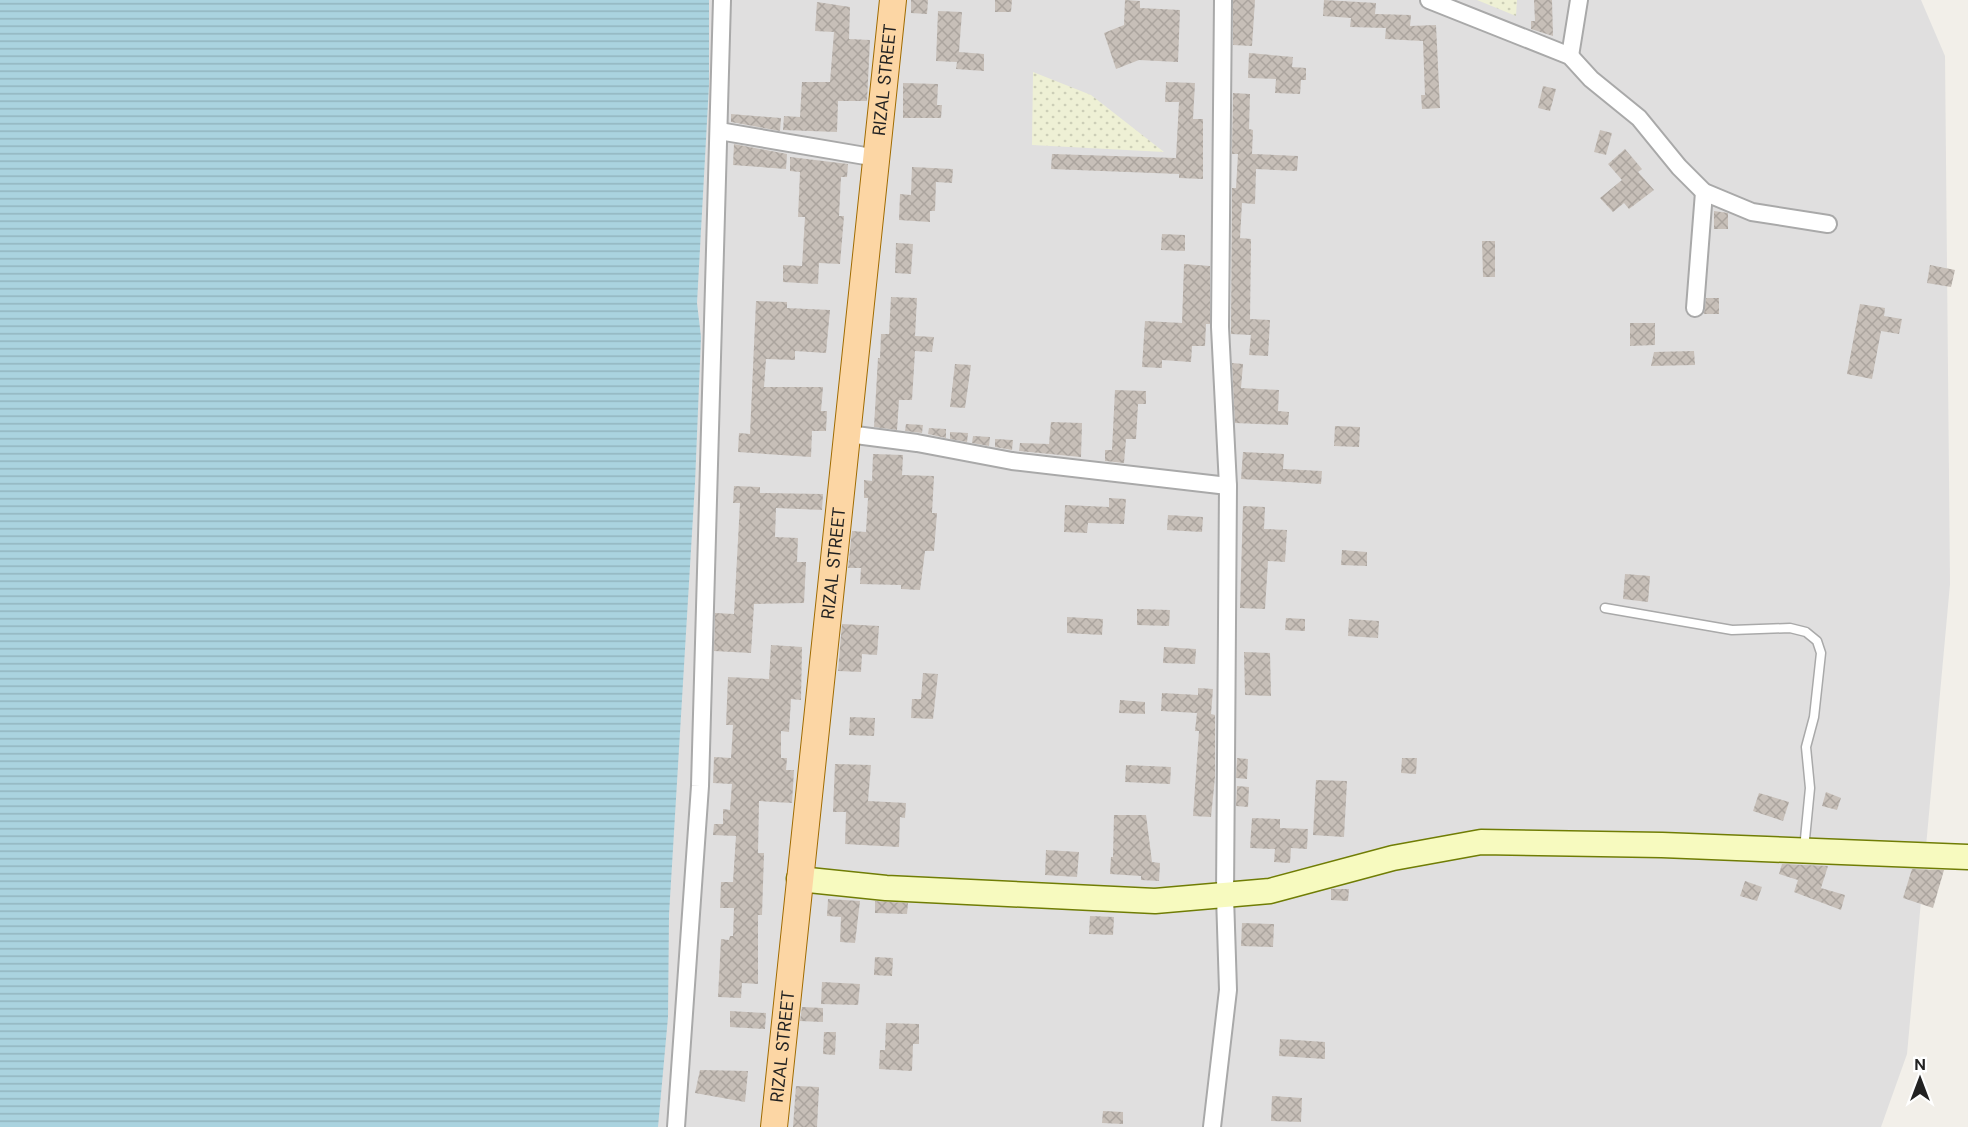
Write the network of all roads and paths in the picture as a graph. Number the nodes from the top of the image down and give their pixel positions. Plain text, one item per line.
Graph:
1 (722, 0) edge
2 (893, 0) edge
3 (1223, 0) edge
4 (1430, 0) edge
5 (1579, 0) edge
6 (1570, 56) junction
7 (719, 131) junction
8 (877, 158) junction
9 (1704, 192) junction
10 (1828, 224) dead end
11 (1695, 308) dead end
12 (848, 434) junction
13 (1228, 486) junction
14 (1605, 608) dead end
15 (1804, 849) junction
16 (1968, 857) edge
17 (799, 879) junction
18 (1225, 896) junction
19 (676, 1127) edge
20 (774, 1127) edge
21 (1212, 1127) edge

1 - 7 street
2 - 8 main road, RIZAL STREET
3 - 13 street
4 - 6 street
5 - 6 street
6 - 9 street
7 - 8 street
7 - 19 street
8 - 12 main road, RIZAL STREET
9 - 10 street
9 - 11 street
12 - 13 street
12 - 17 main road, RIZAL STREET
13 - 18 street
14 - 15 lane
15 - 16 street
15 - 18 street
17 - 18 street
17 - 20 main road, RIZAL STREET
18 - 21 street

